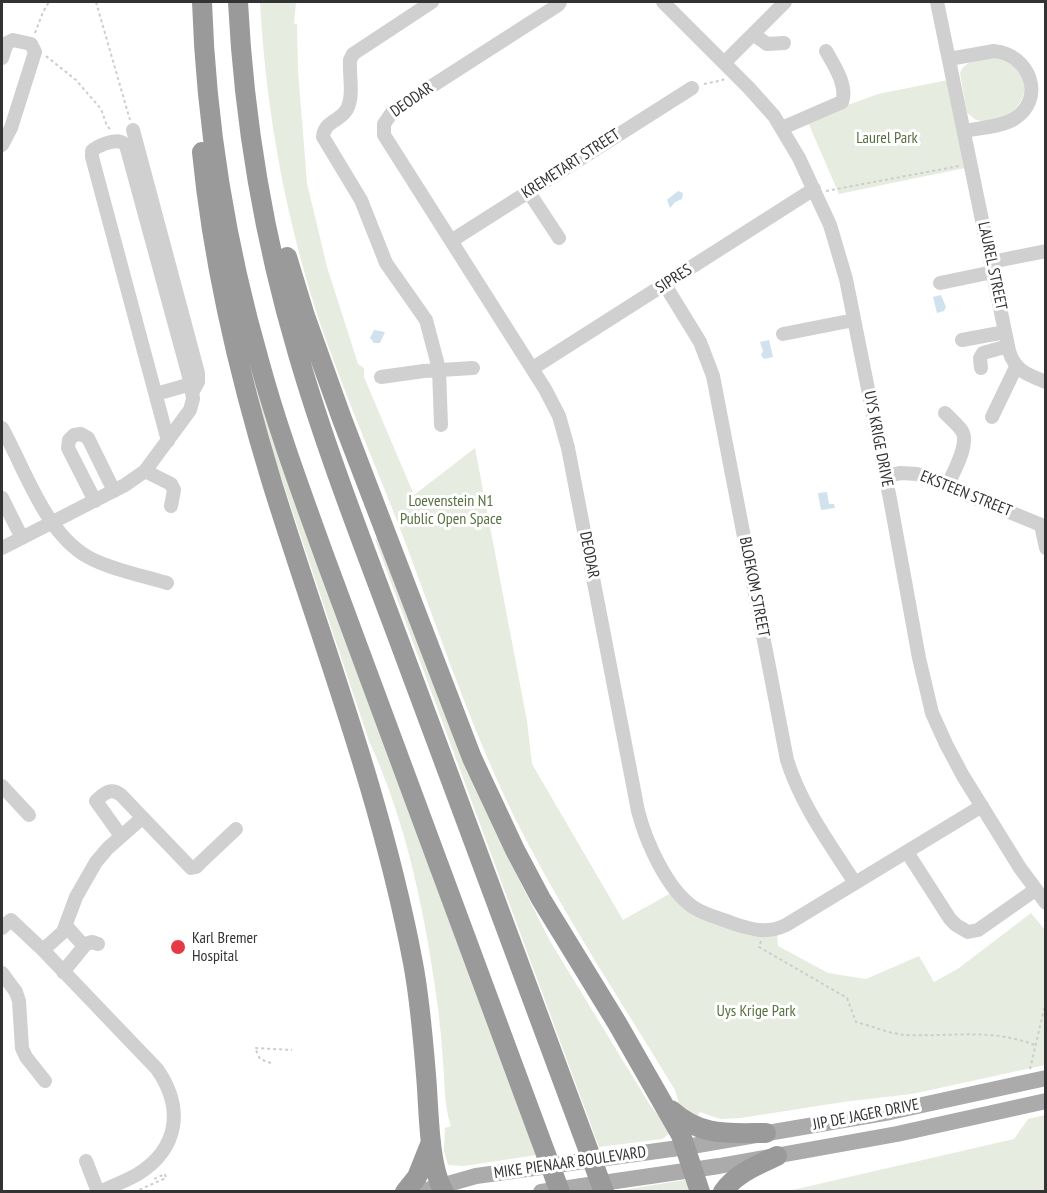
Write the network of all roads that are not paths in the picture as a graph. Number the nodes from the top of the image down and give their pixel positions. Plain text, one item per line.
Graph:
1 (201, 2) edge
2 (238, 2) edge
3 (432, 2) edge
4 (561, 2) edge
5 (663, 2) edge
6 (785, 2) edge
7 (937, 2) edge
8 (753, 34) junction
9 (784, 43) dead end
10 (826, 51) dead end
11 (2, 58) edge
12 (949, 59) junction
13 (724, 63) junction
14 (692, 88) road end
15 (245, 95) junction
16 (782, 128) junction
17 (133, 130) road end
18 (964, 131) junction
19 (2, 145) edge
20 (814, 189) junction
21 (528, 191) junction
22 (559, 238) dead end
23 (451, 241) junction
24 (1046, 251) edge
25 (992, 267) junction
26 (940, 283) dead end
27 (665, 285) junction
28 (854, 320) junction
29 (1005, 332) junction
30 (783, 334) dead end
31 (962, 340) dead end
32 (1008, 346) junction
33 (1016, 367) junction
34 (473, 368) dead end
35 (533, 368) junction
36 (981, 368) dead end
37 (439, 369) junction
38 (381, 378) dead end
39 (1046, 382) edge
40 (192, 388) junction
41 (156, 394) junction
42 (945, 413) dead end
43 (992, 417) dead end
44 (441, 425) dead end
45 (2, 428) edge
46 (168, 441) junction
47 (7, 447) edge
48 (145, 471) junction
49 (885, 477) junction
50 (947, 486) junction
51 (114, 491) junction
52 (2, 498) edge
53 (95, 501) junction
54 (171, 506) dead end
55 (51, 523) junction
56 (1043, 526) edge
57 (22, 538) junction
58 (2, 548) edge
59 (1046, 548) edge
60 (167, 583) dead end
61 (2, 786) edge
62 (982, 806) junction
63 (28, 815) dead end
64 (142, 818) junction
65 (236, 829) dead end
66 (121, 836) junction
67 (907, 852) junction
68 (855, 884) junction
69 (1035, 890) junction
70 (1046, 903) edge
71 (66, 926) junction
72 (2, 928) edge
73 (43, 950) junction
74 (63, 972) junction
75 (2, 973) edge
76 (1046, 1078) edge
77 (45, 1081) dead end
78 (659, 1097) junction
79 (1046, 1101) edge
80 (766, 1133) junction
81 (432, 1141) junction
82 (686, 1147) junction
83 (777, 1156) junction
84 (86, 1161) dead end
85 (694, 1170) junction
86 (442, 1188) edge
87 (99, 1191) edge
88 (405, 1191) edge
89 (420, 1191) edge
90 (541, 1191) edge
91 (560, 1191) edge
92 (604, 1191) edge
93 (700, 1191) edge
94 (723, 1191) edge

1 - 81 highway
1 - 91 highway
2 - 15 highway
3 - 37 street
4 - 23 street, DEODAR
5 - 13 street, UYS KRIGE DRIVE
6 - 8 street
7 - 12 street, LAUREL STREET
8 - 9 street
8 - 13 street
10 - 16 street
11 - 19 street
12 - 18 street, LAUREL STREET
12 - 18 street
13 - 16 street, UYS KRIGE DRIVE
14 - 21 street, KREMETART STREET
15 - 78 highway
15 - 92 highway
16 - 20 street, UYS KRIGE DRIVE
17 - 40 street
18 - 25 street, LAUREL STREET
20 - 27 street, SIPRES
20 - 28 street, UYS KRIGE DRIVE
21 - 22 street
21 - 23 street, KREMETART STREET
23 - 35 street, DEODAR
24 - 25 street
25 - 26 street
25 - 29 street, LAUREL STREET
27 - 35 street, SIPRES
27 - 68 street, BLOEKOM STREET
28 - 30 street
28 - 49 street, UYS KRIGE DRIVE
29 - 31 street
29 - 32 street, LAUREL STREET
32 - 33 street, LAUREL STREET
32 - 36 street
33 - 39 street
33 - 43 street
34 - 37 street
35 - 68 street, DEODAR
37 - 38 street
37 - 44 street
40 - 41 street
40 - 41 street
40 - 46 street
41 - 46 street
42 - 50 street
45 - 47 street
46 - 48 street
47 - 55 street
48 - 51 street
48 - 54 street
49 - 50 street, EKSTEEN STREET
49 - 62 street, UYS KRIGE DRIVE
50 - 56 street, EKSTEEN STREET
51 - 53 street
51 - 53 street
52 - 57 street
53 - 55 street
55 - 57 street
55 - 60 street
56 - 59 street
57 - 58 street
61 - 63 street
62 - 67 street
62 - 69 street, UYS KRIGE DRIVE
64 - 65 street
64 - 66 street
64 - 66 street
66 - 71 street
67 - 68 street
67 - 69 street
69 - 70 street, UYS KRIGE DRIVE
71 - 73 street
71 - 74 street
72 - 73 street
73 - 74 street
74 - 87 street
75 - 77 street
76 - 80 main road, JIP DE JAGER DRIVE
78 - 80 highway
78 - 82 highway
79 - 83 main road, JIP DE JAGER DRIVE
80 - 82 main road, JIP DE JAGER DRIVE
81 - 86 highway
81 - 88 highway
82 - 85 highway
82 - 86 main road, MIKE PIENAAR BOULEVARD
83 - 85 main road, JIP DE JAGER DRIVE
83 - 94 highway
84 - 87 street
85 - 90 main road, MIKE PIENAAR BOULEVARD
85 - 93 highway
86 - 89 main road, MIKE PIENAAR BOULEVARD

